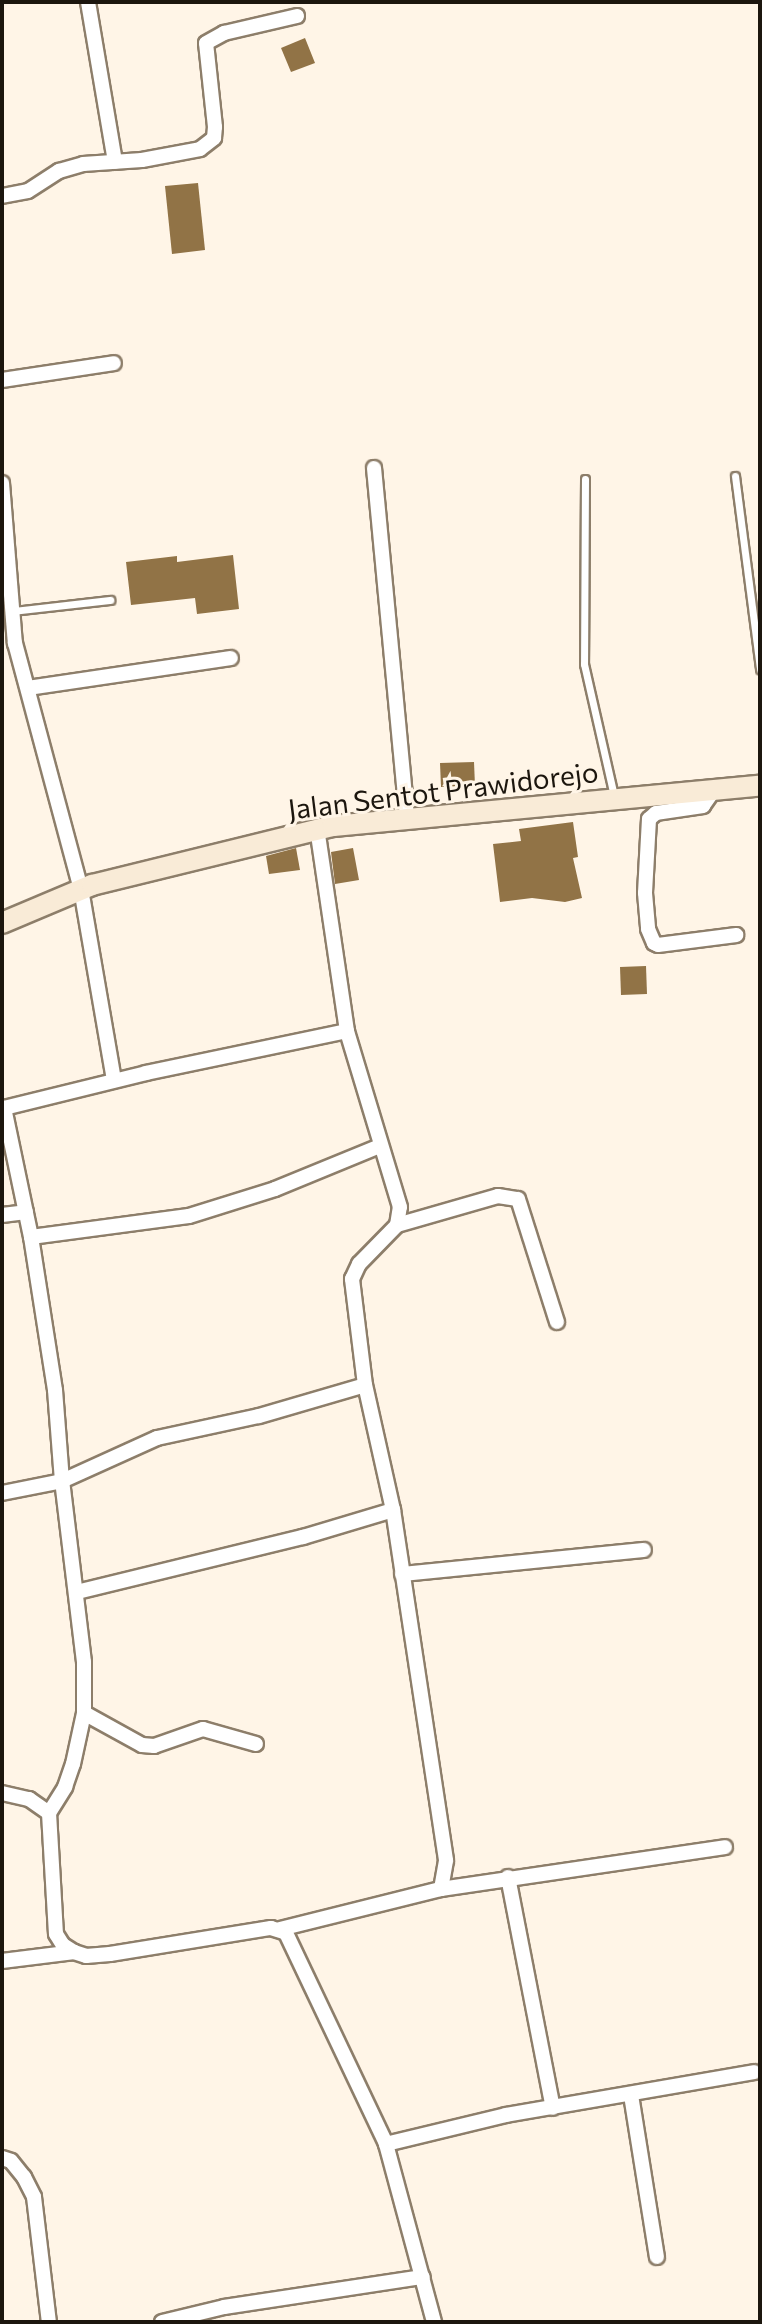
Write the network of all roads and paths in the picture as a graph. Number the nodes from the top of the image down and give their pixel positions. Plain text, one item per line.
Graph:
1 (88, 2) edge
2 (297, 16) dead end
3 (115, 162) junction
4 (2, 196) edge
5 (114, 363) dead end
6 (2, 380) edge
7 (374, 468) dead end
8 (735, 476) dead end
9 (585, 479) dead end
10 (2, 483) edge
11 (110, 600) dead end
12 (13, 611) junction
13 (9, 644) edge
14 (231, 658) dead end
15 (760, 669) edge
16 (28, 688) junction
17 (760, 786) edge
18 (714, 790) junction
19 (615, 798) junction
20 (407, 818) junction
21 (317, 829) junction
22 (81, 889) junction
23 (2, 923) edge
24 (736, 935) dead end
25 (347, 1031) junction
26 (114, 1080) junction
27 (3, 1108) edge
28 (380, 1146) junction
29 (26, 1212) junction
30 (2, 1215) edge
31 (397, 1225) junction
32 (31, 1237) junction
33 (557, 1322) dead end
34 (365, 1385) junction
35 (62, 1481) junction
36 (2, 1493) edge
37 (393, 1510) junction
38 (644, 1550) dead end
39 (402, 1574) junction
40 (77, 1592) junction
41 (84, 1713) junction
42 (256, 1744) dead end
43 (2, 1793) edge
44 (49, 1813) junction
45 (725, 1847) dead end
46 (508, 1877) junction
47 (441, 1889) junction
48 (280, 1929) junction
49 (74, 1952) junction
50 (2, 1961) edge
51 (754, 2072) dead end
52 (631, 2095) junction
53 (553, 2108) junction
54 (386, 2144) junction
55 (2, 2158) edge
56 (657, 2257) dead end
57 (423, 2277) junction
58 (49, 2322) edge
59 (162, 2322) edge
60 (434, 2322) edge

1 - 3 street
2 - 3 street
3 - 4 street
5 - 6 street
7 - 20 street
8 - 15 lane
9 - 19 lane
10 - 12 street
11 - 12 lane
12 - 13 street
13 - 16 street
14 - 16 street
16 - 22 street
17 - 18 main road, Jalan Sentot Prawidorejo
18 - 19 main road, Jalan Sentot Prawidorejo
18 - 24 street
19 - 20 main road, Jalan Sentot Prawidorejo
20 - 21 main road, Jalan Sentot Prawidorejo
21 - 22 main road, Jalan Sentot Prawidorejo
21 - 25 street
22 - 23 main road, Jalan Sentot Prawidorejo
22 - 26 street
25 - 26 street
25 - 28 street
26 - 27 street
27 - 29 street
28 - 31 street
28 - 32 street
29 - 30 street
29 - 32 street
31 - 33 street
31 - 34 street
32 - 35 street
34 - 35 street
34 - 37 street
35 - 36 street
35 - 40 street
37 - 39 street
37 - 40 street
38 - 39 street
39 - 47 street
40 - 41 street
41 - 42 street
41 - 44 street
43 - 44 street
44 - 49 street
45 - 46 street
46 - 47 street
46 - 53 street
47 - 48 street
48 - 49 street
48 - 54 street
49 - 50 street
51 - 52 street
52 - 53 street
52 - 56 street
53 - 54 street
54 - 57 street
55 - 58 street
57 - 59 street
57 - 60 street

